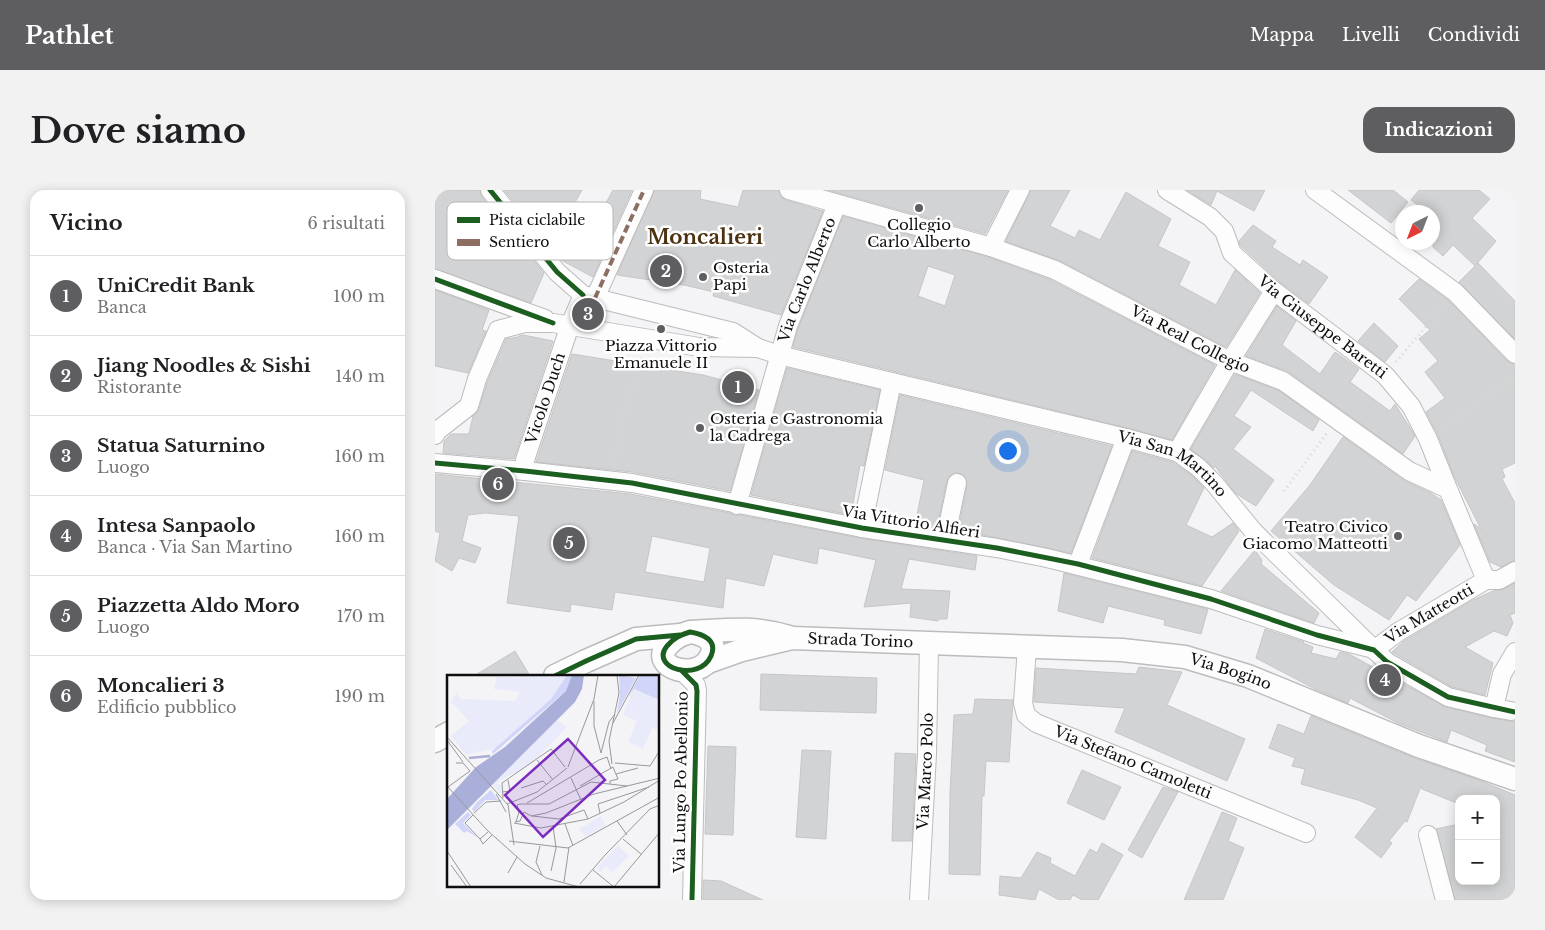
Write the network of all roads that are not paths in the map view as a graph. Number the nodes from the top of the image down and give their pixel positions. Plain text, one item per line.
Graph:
1 (490, 190) edge
2 (644, 190) edge
3 (789, 190) edge
4 (1020, 190) edge
5 (1315, 190) edge
6 (1174, 192) edge
7 (1337, 196) edge
8 (500, 202) edge
9 (837, 204) junction
10 (991, 246) junction
11 (613, 250) edge
12 (547, 260) edge
13 (608, 260) edge
14 (435, 279) edge
15 (1274, 291) junction
16 (589, 296) junction
17 (553, 323) junction
18 (570, 325) junction
19 (758, 348) junction
20 (1515, 354) edge
21 (779, 355) junction
22 (1230, 361) junction
23 (892, 382) junction
24 (435, 435) edge
25 (1125, 438) junction
26 (1177, 452) junction
27 (435, 463) edge
28 (525, 471) junction
29 (957, 483) dead end
30 (1448, 489) junction
31 (737, 504) junction
32 (862, 528) junction
33 (945, 540) junction
34 (1078, 564) junction
35 (1515, 571) edge
36 (1486, 580) junction
37 (685, 634) junction
38 (792, 638) junction
39 (929, 644) junction
40 (1027, 647) junction
41 (1374, 650) junction
42 (608, 652) junction
43 (1515, 652) edge
44 (706, 663) junction
45 (674, 667) junction
46 (557, 675) edge
47 (697, 705) junction
48 (1494, 708) junction
49 (1511, 711) dead end
50 (447, 734) edge
51 (435, 741) edge
52 (1515, 779) edge
53 (1306, 833) dead end
54 (1428, 835) dead end
55 (692, 900) edge
56 (919, 900) edge
57 (1445, 900) edge

1 - 8 street
2 - 11 street
3 - 9 street, Via Real Collegio
4 - 10 street
5 - 7 street
6 - 15 street, Via Giuseppe Baretti
7 - 20 street
9 - 10 street, Via Real Collegio
9 - 21 street, Via Carlo Alberto
10 - 22 street, Via Real Collegio
12 - 16 street
13 - 16 street
14 - 17 street
15 - 22 street
15 - 30 street, Via Giuseppe Baretti
16 - 18 street
16 - 19 street
17 - 18 street
17 - 24 street
18 - 19 street
18 - 28 street, Vicolo Duch
19 - 21 street, Via San Martino
21 - 23 street, Via San Martino
21 - 31 street, Via Carlo Alberto
22 - 26 street
22 - 30 street, Via Real Collegio
23 - 25 street, Via San Martino
23 - 32 street
25 - 26 street, Via San Martino
25 - 34 street
26 - 41 street, Via San Martino
27 - 28 street, Via Vittorio Alfieri
28 - 31 street, Via Vittorio Alfieri
29 - 33 street
30 - 36 street
31 - 32 street, Via Vittorio Alfieri
32 - 33 street, Via Vittorio Alfieri
33 - 34 street, Via Vittorio Alfieri
34 - 41 street, Via Vittorio Alfieri
35 - 36 street
36 - 41 street, Via Matteotti
37 - 38 main road, Strada Torino
37 - 42 main road, Strada Torino
37 - 44 main road
37 - 45 main road
38 - 39 main road, Strada Torino
38 - 44 main road, Strada Torino
39 - 40 main road, Via Bogino
39 - 56 street, Via Marco Polo
40 - 52 main road, Via Bogino
40 - 53 street, Via Stefano Camoletti
41 - 48 street, Via San Martino
42 - 45 main road, Strada Torino
42 - 46 main road, Strada Torino
43 - 48 street
44 - 45 main road, Strada Torino
44 - 47 street, Via Lungo Po Abellonio
45 - 47 street, Via Lungo Po Abellonio
47 - 55 street, Via Lungo Po Abellonio
48 - 49 street, Via San Martino
50 - 51 main road
54 - 57 street

